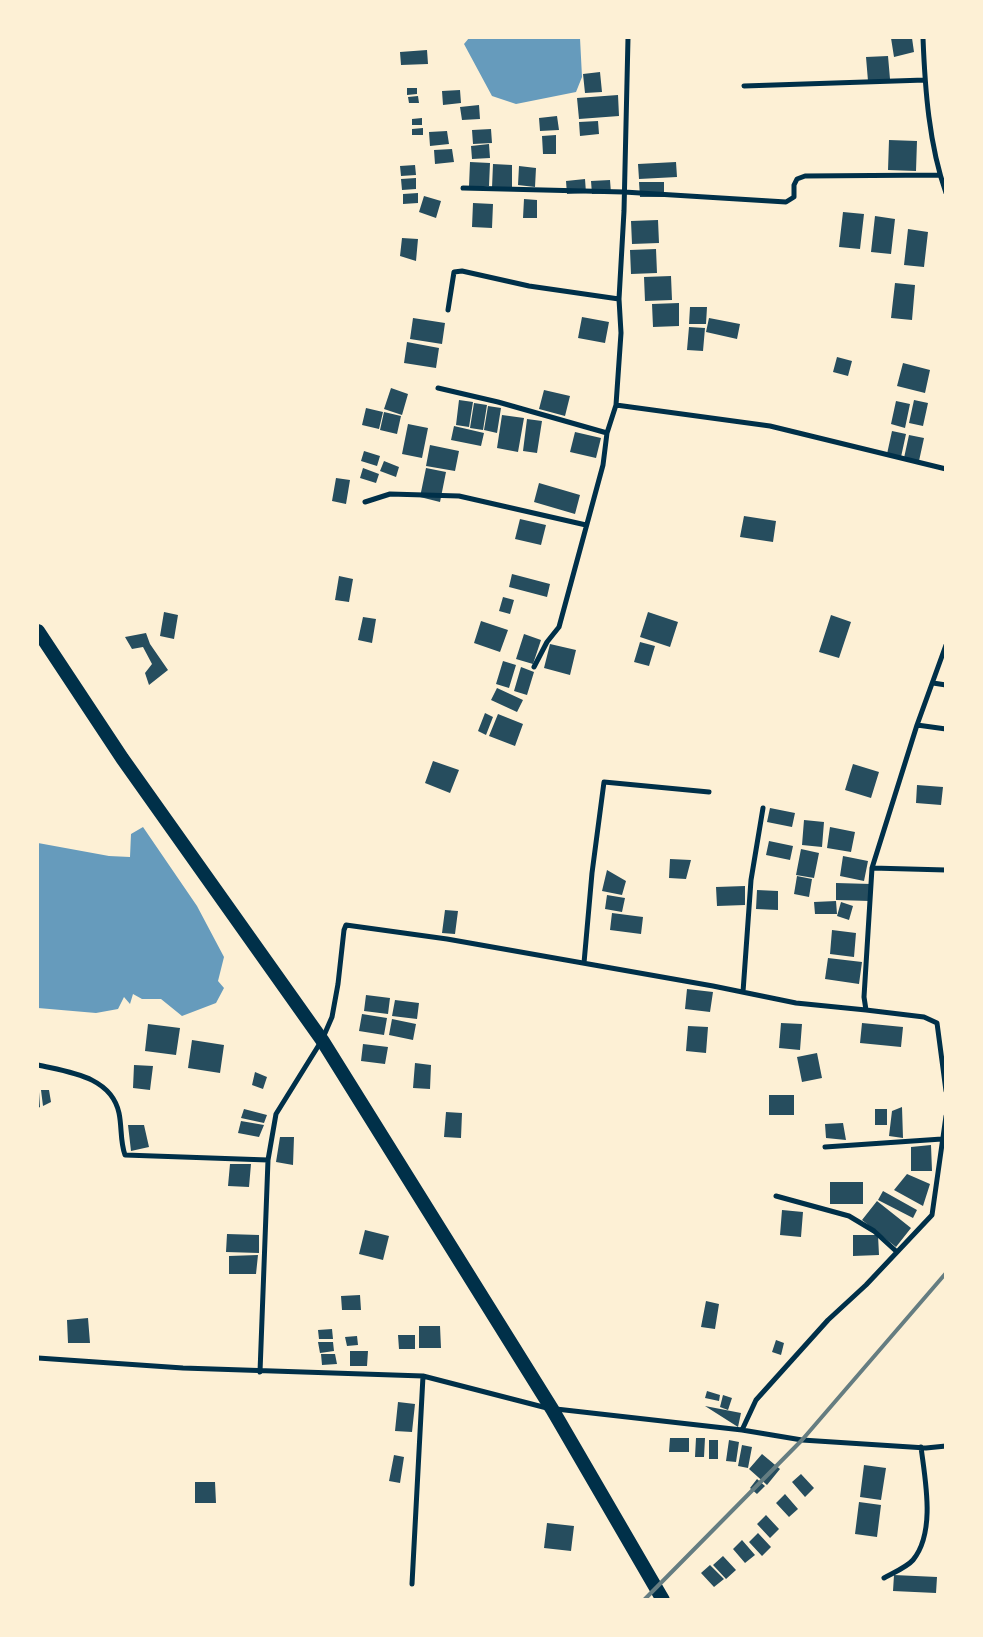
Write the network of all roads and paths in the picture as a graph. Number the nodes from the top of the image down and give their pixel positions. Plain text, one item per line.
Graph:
1 (628, 38) edge
2 (923, 38) edge
3 (925, 80) junction
4 (744, 86) dead end
5 (939, 175) junction
6 (463, 188) dead end
7 (624, 192) junction
8 (946, 194) edge
9 (619, 299) junction
10 (448, 310) dead end
11 (438, 388) dead end
12 (616, 405) junction
13 (608, 433) junction
14 (946, 469) edge
15 (365, 502) dead end
16 (586, 526) junction
17 (38, 631) edge
18 (946, 645) edge
19 (534, 667) dead end
20 (933, 683) junction
21 (946, 685) edge
22 (917, 725) junction
23 (946, 729) edge
24 (709, 792) dead end
25 (763, 808) dead end
26 (872, 868) junction
27 (946, 870) edge
28 (584, 963) junction
29 (743, 992) junction
30 (866, 1010) junction
31 (322, 1040) junction
32 (38, 1065) edge
33 (946, 1091) edge
34 (946, 1116) edge
35 (942, 1139) junction
36 (825, 1147) dead end
37 (268, 1160) junction
38 (938, 1176) junction
39 (946, 1177) edge
40 (776, 1196) dead end
41 (897, 1252) junction
42 (38, 1358) edge
43 (260, 1372) junction
44 (422, 1376) junction
45 (552, 1409) junction
46 (742, 1430) junction
47 (946, 1446) edge
48 (921, 1447) junction
49 (884, 1578) dead end
50 (412, 1584) dead end
51 (663, 1600) edge

1 - 7 street
2 - 3 street
3 - 4 street
3 - 5 street
5 - 7 street
5 - 8 street
6 - 7 street
7 - 9 street
9 - 10 street
9 - 12 street
11 - 13 street
12 - 13 street
12 - 14 street
13 - 16 street
15 - 16 street
16 - 19 street
17 - 31 highway
18 - 20 street
20 - 21 street
20 - 22 street
22 - 23 street
22 - 26 street
24 - 28 street
25 - 29 street
26 - 27 street
26 - 30 street
28 - 29 street
28 - 31 street
29 - 30 street
30 - 33 street
31 - 37 street
31 - 45 highway
32 - 37 street
34 - 35 street
35 - 36 street
35 - 38 street
37 - 43 street
38 - 39 street
38 - 41 street
40 - 41 street
41 - 46 street
42 - 43 street
43 - 44 street
44 - 45 street
44 - 50 street
45 - 46 street
45 - 51 highway
46 - 48 street
47 - 48 street
48 - 49 street

